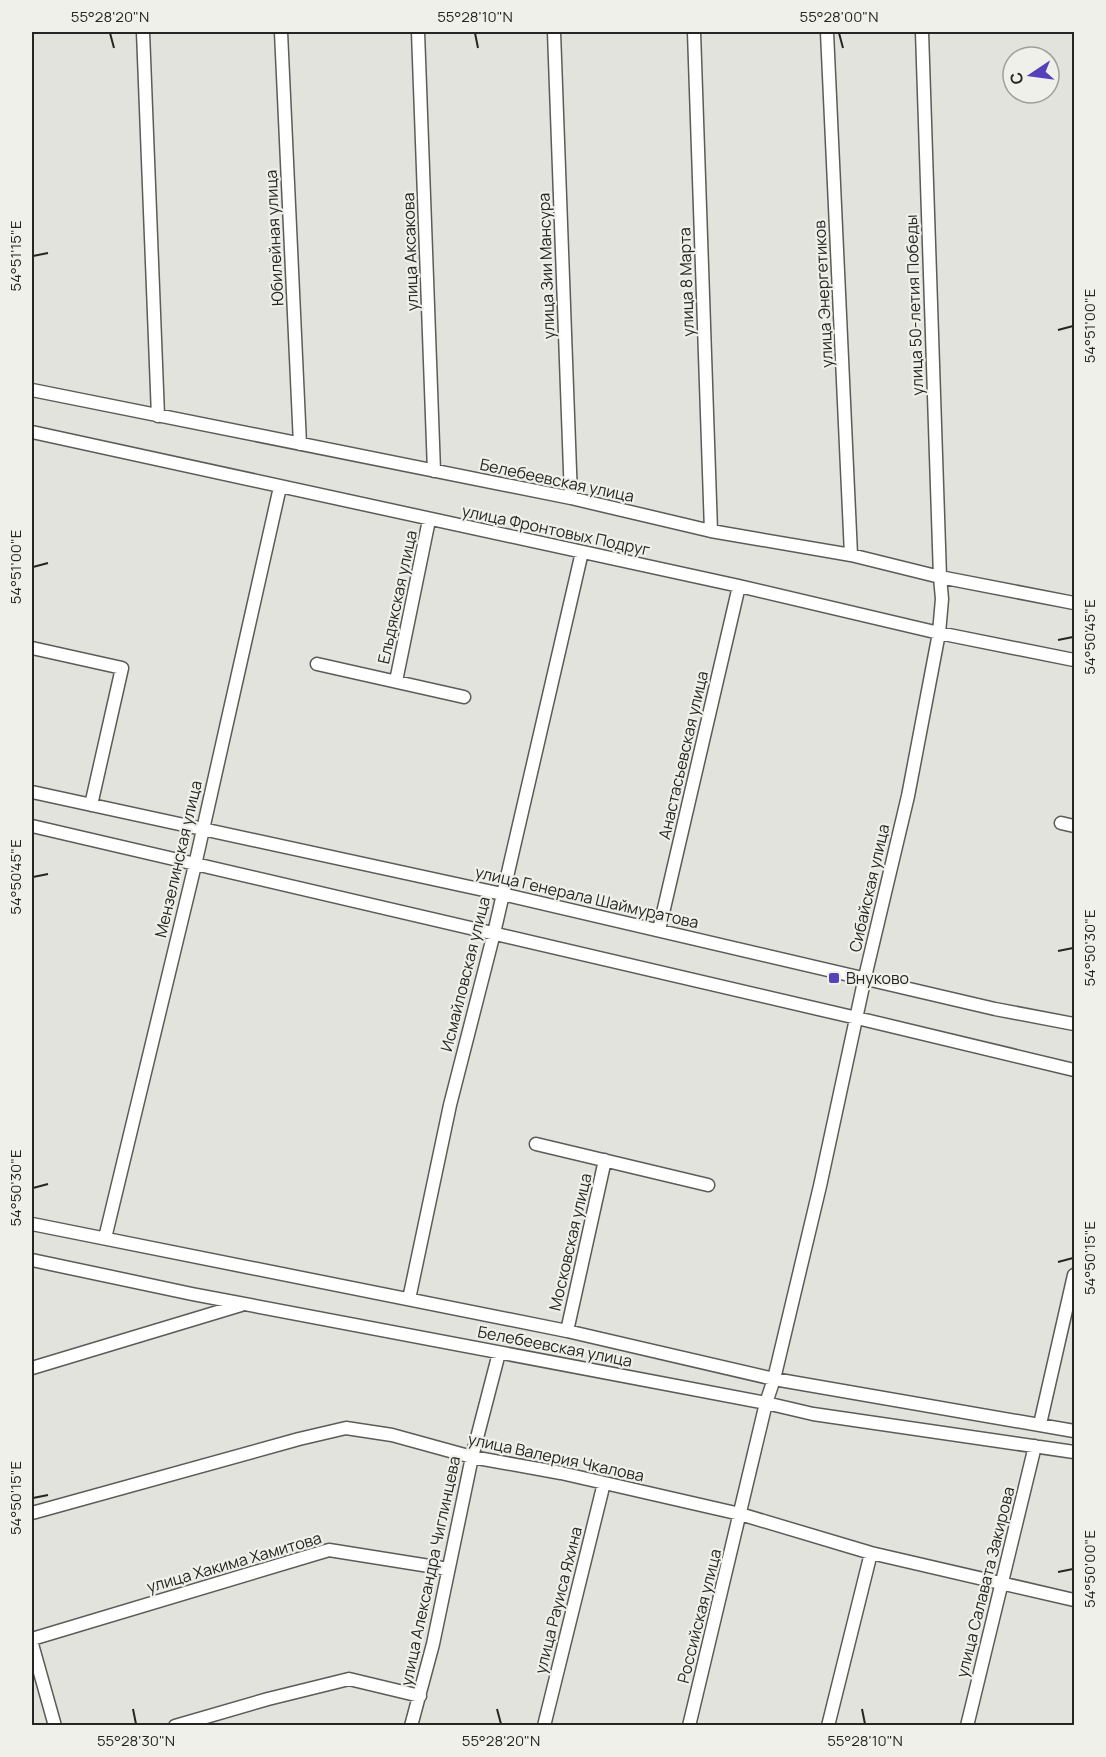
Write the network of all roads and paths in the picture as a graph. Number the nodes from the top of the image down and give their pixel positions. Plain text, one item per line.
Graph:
1 (143, 32) edge
2 (281, 32) edge
3 (418, 32) edge
4 (554, 32) edge
5 (694, 32) edge
6 (827, 32) edge
7 (921, 32) edge
8 (32, 390) edge
9 (158, 416) junction
10 (32, 432) edge
11 (300, 444) junction
12 (434, 471) junction
13 (280, 487) junction
14 (571, 498) junction
15 (429, 520) junction
16 (711, 531) junction
17 (582, 552) junction
18 (851, 555) junction
19 (940, 577) junction
20 (739, 586) junction
21 (1074, 603) edge
22 (939, 633) junction
23 (32, 648) edge
24 (1074, 660) edge
25 (317, 664) dead end
26 (396, 681) junction
27 (464, 698) dead end
28 (32, 792) edge
29 (91, 805) junction
30 (1061, 823) dead end
31 (32, 826) edge
32 (1074, 826) edge
33 (202, 830) junction
34 (195, 865) junction
35 (502, 894) junction
36 (659, 930) junction
37 (494, 933) junction
38 (865, 977) junction
39 (857, 1018) junction
40 (1074, 1024) edge
41 (1074, 1070) edge
42 (536, 1144) dead end
43 (605, 1160) junction
44 (708, 1185) dead end
45 (32, 1224) edge
46 (105, 1238) junction
47 (32, 1260) edge
48 (1074, 1275) edge
49 (409, 1299) junction
50 (245, 1304) junction
51 (567, 1331) junction
52 (499, 1353) junction
53 (32, 1368) edge
54 (774, 1379) junction
55 (766, 1403) junction
56 (1040, 1424) junction
57 (1074, 1431) edge
58 (1035, 1446) junction
59 (1074, 1452) edge
60 (472, 1457) junction
61 (604, 1483) junction
62 (32, 1513) edge
63 (740, 1514) junction
64 (871, 1553) junction
65 (448, 1569) junction
66 (1001, 1583) junction
67 (1074, 1600) edge
68 (32, 1642) edge
69 (420, 1696) junction
70 (55, 1725) edge
71 (175, 1725) edge
72 (411, 1725) edge
73 (544, 1725) edge
74 (689, 1725) edge
75 (828, 1725) edge
76 (967, 1725) edge

1 - 9 street
2 - 11 street, Юбилейная улица
3 - 12 street, улица Аксакова
4 - 14 street, улица Зии Мансура
5 - 16 street, улица 8 Марта
6 - 18 street, улица Энергетиков
7 - 19 street, улица 50-летия Победы
8 - 9 street, Белебеевская улица
9 - 11 street, Белебеевская улица
10 - 13 street, улица Фронтовых Подруг
11 - 12 street, Белебеевская улица
12 - 14 street, Белебеевская улица
13 - 15 street, улица Фронтовых Подруг
13 - 33 street, Мензелинская улица
14 - 16 street, Белебеевская улица
15 - 17 street, улица Фронтовых Подруг
15 - 26 street, Ельдякская улица
16 - 18 street, Белебеевская улица
17 - 20 street, улица Фронтовых Подруг
17 - 35 street, Исмайловская улица
18 - 19 street, Белебеевская улица
19 - 21 street, Белебеевская улица
19 - 22 street, Сибайская улица
20 - 22 street, улица Фронтовых Подруг
20 - 36 street, Анастасьевская улица
22 - 24 street, улица Фронтовых Подруг
22 - 38 street, Сибайская улица
23 - 29 street
25 - 26 street
26 - 27 street
28 - 29 street, улица Генерала Шаймуратова
29 - 33 street, улица Генерала Шаймуратова
30 - 32 street
31 - 34 street
33 - 34 street, Мензелинская улица
33 - 35 street, улица Генерала Шаймуратова
34 - 37 street
34 - 46 street, Мензелинская улица
35 - 36 street, улица Генерала Шаймуратова
35 - 37 street, Исмайловская улица
36 - 38 street, улица Генерала Шаймуратова
37 - 39 street
37 - 49 street, Исмайловская улица
38 - 39 street, Сибайская улица
38 - 40 street, улица Генерала Шаймуратова
39 - 41 street
39 - 54 street, Сибайская улица
42 - 43 street
43 - 44 street
43 - 51 street, Московская улица
45 - 46 street, Белебеевская улица
46 - 49 street, Белебеевская улица
47 - 50 street, Белебеевская улица
48 - 56 street
49 - 51 street, Белебеевская улица
50 - 52 street, Белебеевская улица
50 - 53 street
51 - 54 street, Белебеевская улица
52 - 55 street, Белебеевская улица
52 - 60 street, улица Александра Чиглинцева
54 - 55 street, Сибайская улица
54 - 56 street, Белебеевская улица
55 - 58 street, Белебеевская улица
55 - 63 street, Российская улица
56 - 57 street, Белебеевская улица
58 - 59 street, Белебеевская улица
58 - 66 street, улица Салавата Закирова
60 - 61 street, улица Валерия Чкалова
60 - 62 street, улица Валерия Чкалова
60 - 65 street, улица Александра Чиглинцева
61 - 63 street, улица Валерия Чкалова
61 - 73 street, улица Рауиса Яхина
63 - 64 street, улица Валерия Чкалова
63 - 74 street, Российская улица
64 - 66 street, улица Валерия Чкалова
64 - 75 street
65 - 68 street, улица Хакима Хамитова
65 - 69 street, улица Александра Чиглинцева
66 - 67 street, улица Валерия Чкалова
66 - 76 street, улица Салавата Закирова
68 - 70 street
69 - 71 street
69 - 72 street, улица Александра Чиглинцева

